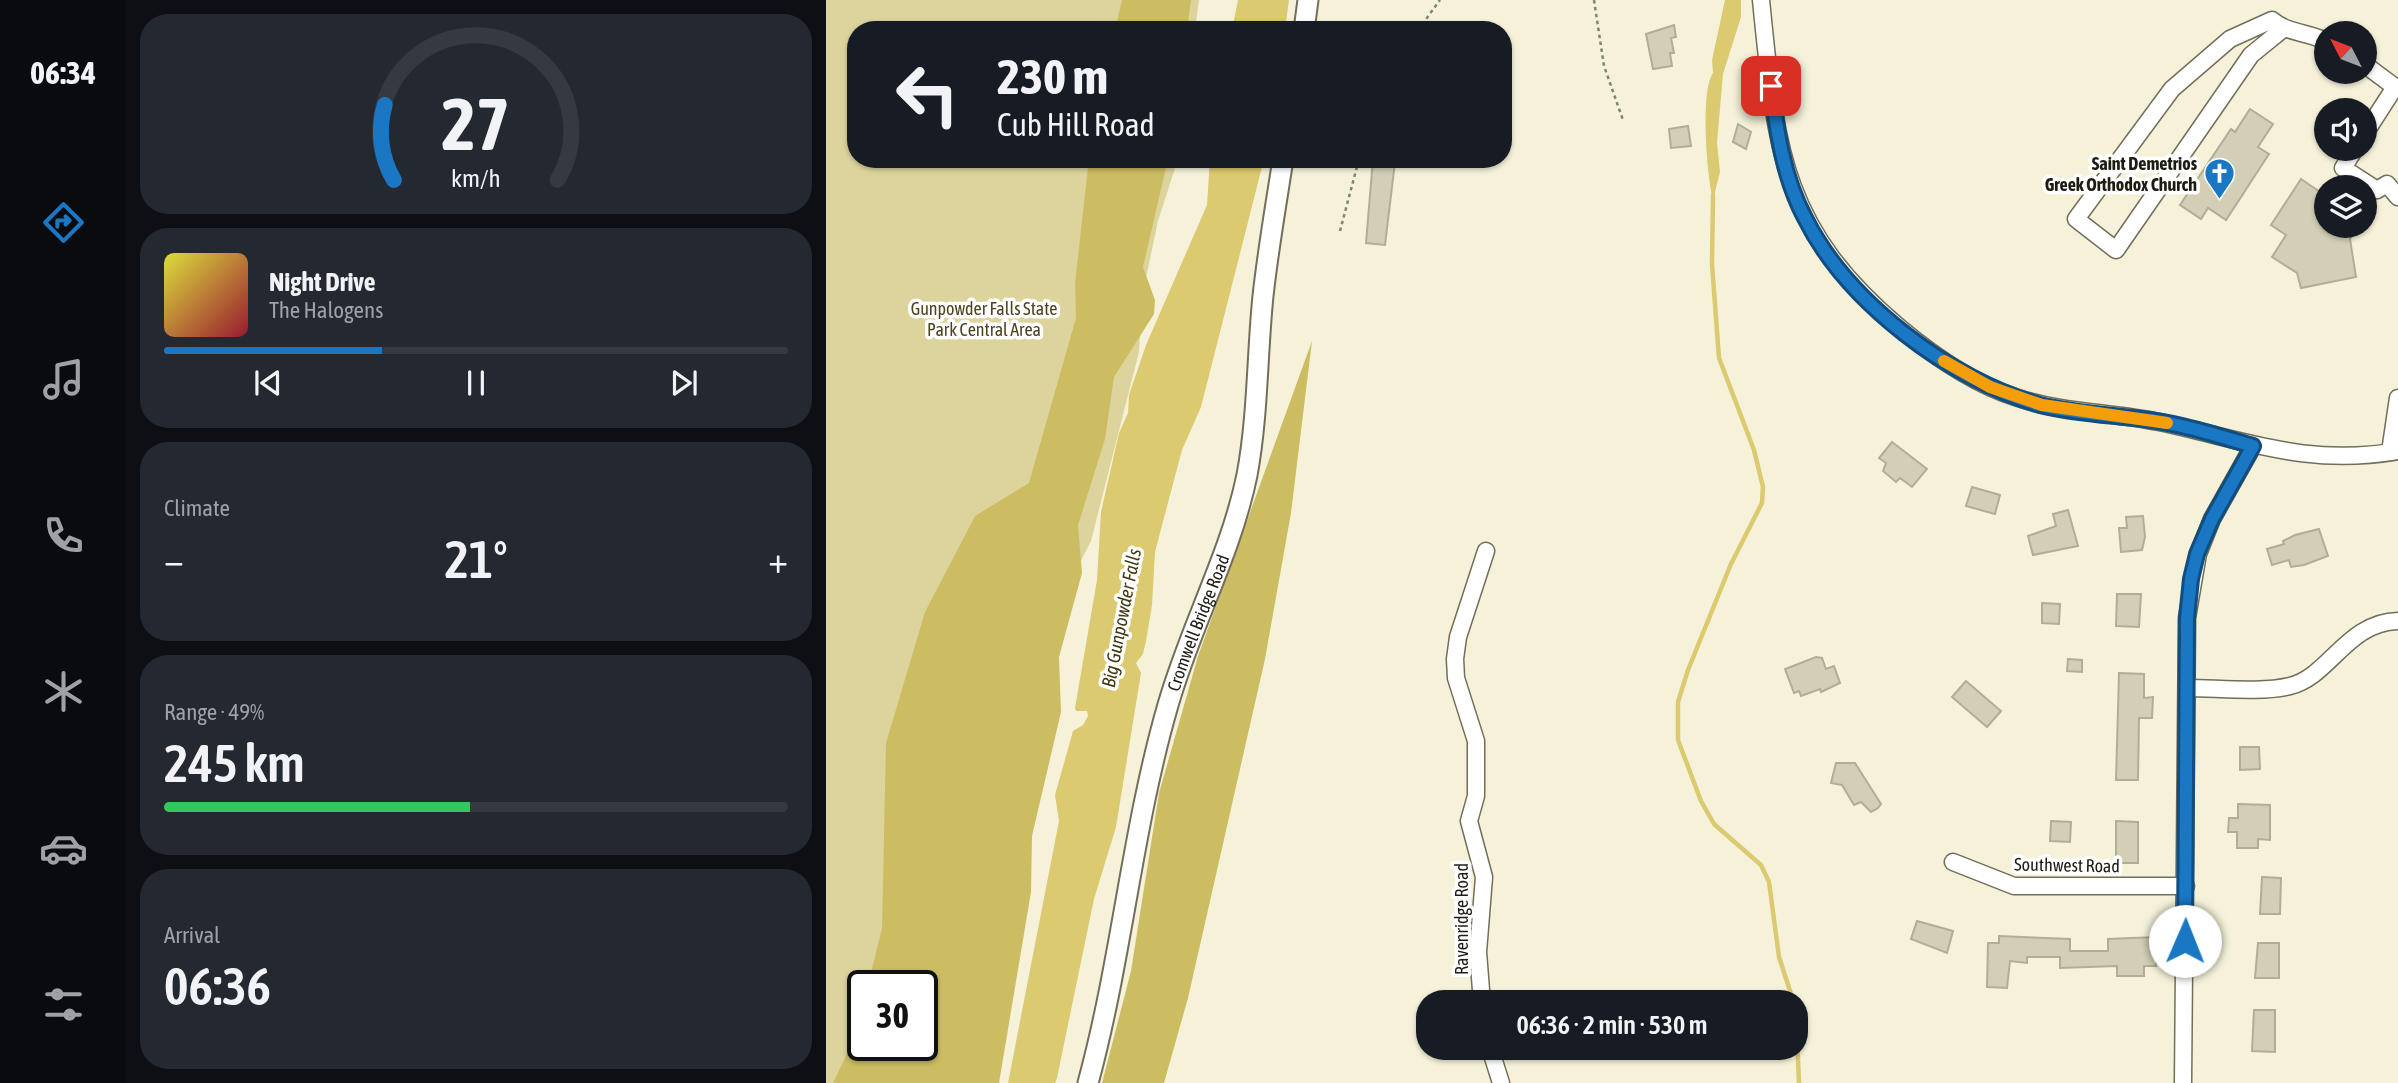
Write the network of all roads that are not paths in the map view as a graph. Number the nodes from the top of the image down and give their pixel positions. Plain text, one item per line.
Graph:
1 (1308, 0) edge
2 (1761, 0) edge
3 (1305, 21) edge
4 (2283, 29) junction
5 (2314, 35) edge
6 (2377, 74) edge
7 (2377, 115) edge
8 (2347, 161) edge
9 (1282, 168) edge
10 (2398, 197) edge
11 (2398, 398) edge
12 (2253, 446) junction
13 (2394, 452) edge
14 (1486, 551) dead end
15 (2398, 621) edge
16 (2188, 688) junction
17 (1953, 862) dead end
18 (2186, 886) junction
19 (1481, 990) edge
20 (1494, 1060) edge
21 (1088, 1083) edge
22 (1501, 1083) edge
23 (2183, 1083) edge

1 - 3 main road
2 - 12 street
4 - 4 street
4 - 5 street
6 - 7 street
8 - 10 street
9 - 21 main road, Cromwell Bridge Road
11 - 13 street
12 - 13 street
12 - 16 street
14 - 19 street, Ravenridge Road
15 - 16 street
16 - 18 street
17 - 18 street, Southwest Road
18 - 23 street
20 - 22 street

